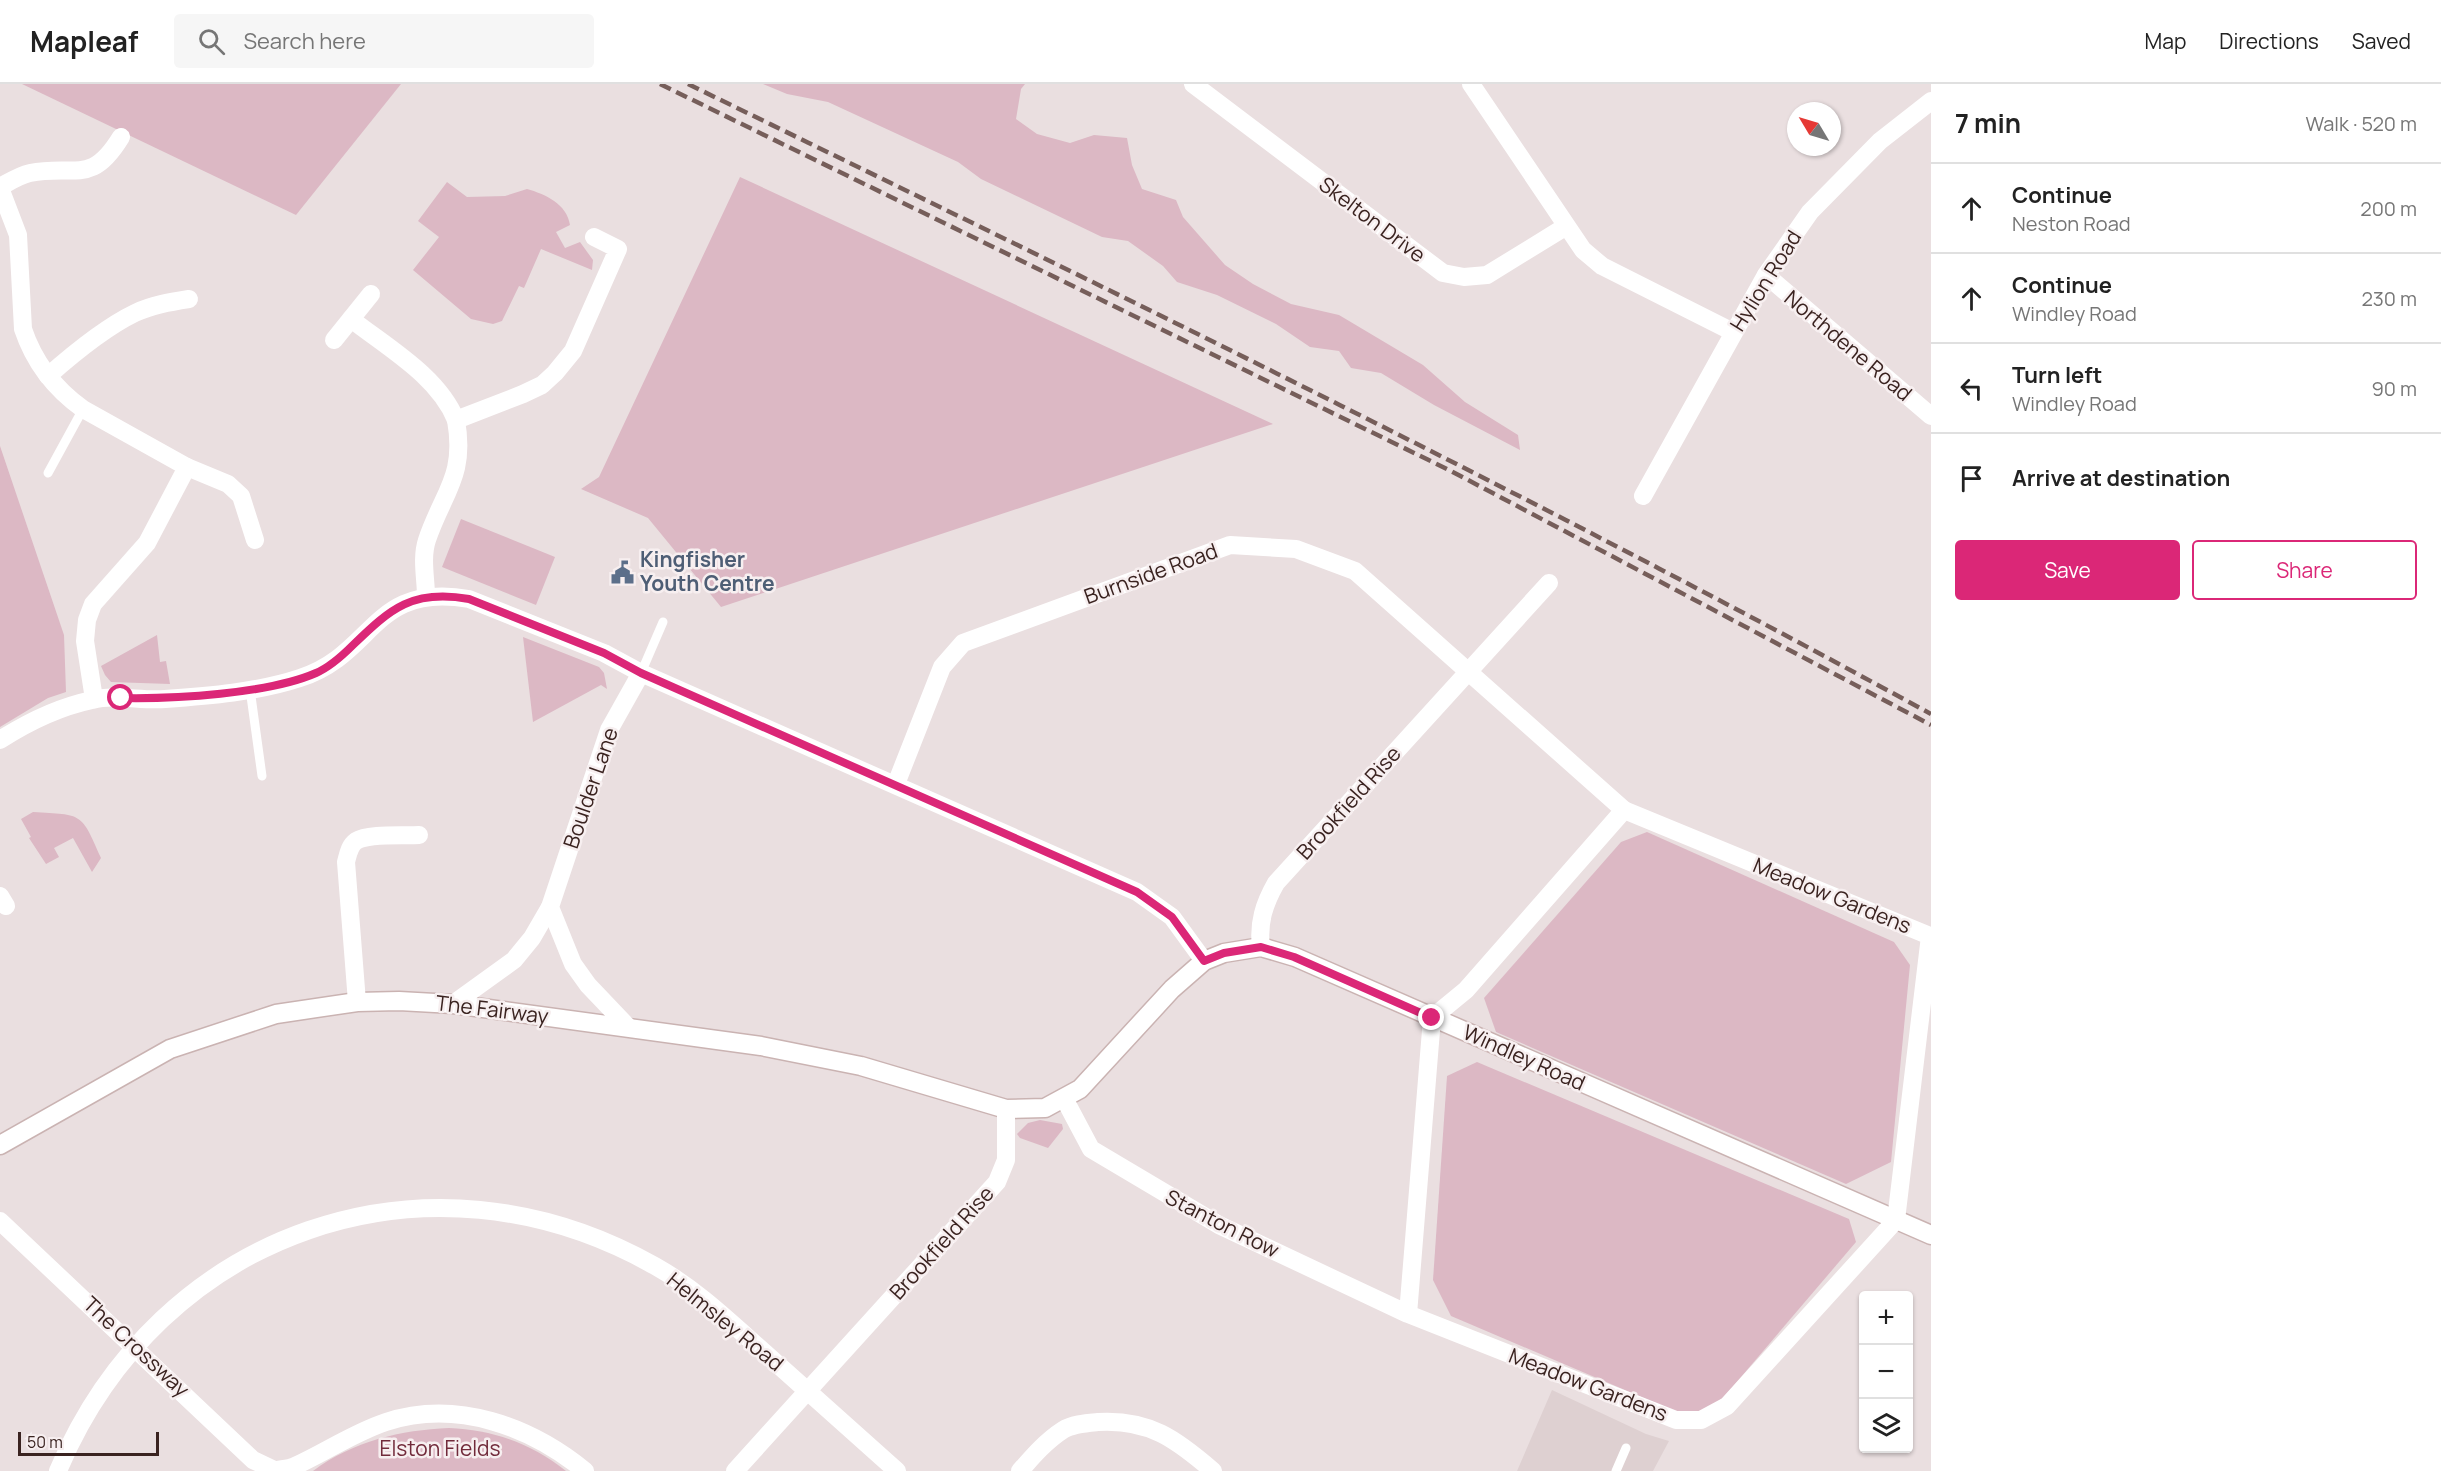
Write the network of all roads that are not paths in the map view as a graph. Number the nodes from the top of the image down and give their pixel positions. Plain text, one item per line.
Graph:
1 (1193, 84) edge
2 (1471, 84) edge
3 (1931, 100) edge
4 (121, 137) dead end
5 (0, 187) edge
6 (1565, 227) junction
7 (594, 237) dead end
8 (1766, 275) junction
9 (371, 294) dead end
10 (189, 299) dead end
11 (351, 319) junction
12 (1733, 332) junction
13 (334, 340) dead end
14 (48, 376) junction
15 (83, 409) junction
16 (1931, 416) edge
17 (456, 420) junction
18 (188, 467) junction
19 (48, 473) dead end
20 (1643, 496) dead end
21 (255, 540) dead end
22 (1549, 584) dead end
23 (426, 596) junction
24 (663, 622) dead end
25 (1467, 672) junction
26 (641, 673) junction
27 (249, 689) junction
28 (94, 699) junction
29 (0, 740) edge
30 (262, 776) dead end
31 (896, 784) junction
32 (1624, 810) junction
33 (419, 835) dead end
34 (549, 907) junction
35 (1931, 936) edge
36 (1261, 947) junction
37 (1204, 961) junction
38 (357, 1002) junction
39 (453, 1004) junction
40 (1432, 1018) junction
41 (628, 1028) junction
42 (1065, 1100) junction
43 (1006, 1108) junction
44 (0, 1145) edge
45 (1896, 1220) junction
46 (0, 1221) edge
47 (1931, 1235) edge
48 (1408, 1314) junction
49 (135, 1345) junction
50 (807, 1390) junction
51 (1626, 1448) dead end
52 (58, 1471) edge
53 (273, 1471) edge
54 (585, 1471) edge
55 (735, 1471) edge
56 (897, 1471) edge
57 (1020, 1471) edge
58 (1213, 1471) edge
59 (1616, 1471) edge

1 - 6 street, Skelton Drive
2 - 6 street
3 - 8 street, Hylion Road
4 - 5 street
5 - 14 street
6 - 12 street
7 - 17 street
8 - 12 street, Hylion Road
8 - 16 street, Northdene Road
9 - 11 street
10 - 14 street
11 - 13 street
11 - 17 street
12 - 20 street, Hylion Road
14 - 15 street
15 - 18 street
15 - 19 lane
17 - 23 street
18 - 21 street
18 - 28 street
22 - 25 street, Brookfield Rise
23 - 26 street
23 - 27 street
24 - 26 lane
25 - 31 street, Burnside Road
25 - 32 street, Burnside Road
25 - 36 street, Brookfield Rise
26 - 31 street
26 - 34 street, Boulder Lane
27 - 28 street
27 - 30 lane
28 - 29 street
31 - 37 street
32 - 35 street, Meadow Gardens
32 - 40 street
33 - 38 street
34 - 39 street, Boulder Lane
34 - 41 street
35 - 45 street, Meadow Gardens
36 - 37 street, Windley Road
36 - 40 street, Windley Road
37 - 42 street
38 - 39 street, The Fairway
38 - 44 street, The Fairway
39 - 41 street, The Fairway
40 - 45 street, Windley Road
40 - 48 street
41 - 43 street, The Fairway
42 - 43 street
42 - 48 street, Stanton Row
43 - 50 street, Brookfield Rise
45 - 47 street, Windley Road
45 - 48 street, Meadow Gardens
46 - 49 street, The Crossway
49 - 50 street, Helmsley Road
49 - 52 street, Helmsley Road
49 - 53 street, The Crossway
50 - 55 street, Brookfield Rise
50 - 56 street, Helmsley Road
51 - 59 lane
53 - 54 street
57 - 58 street

